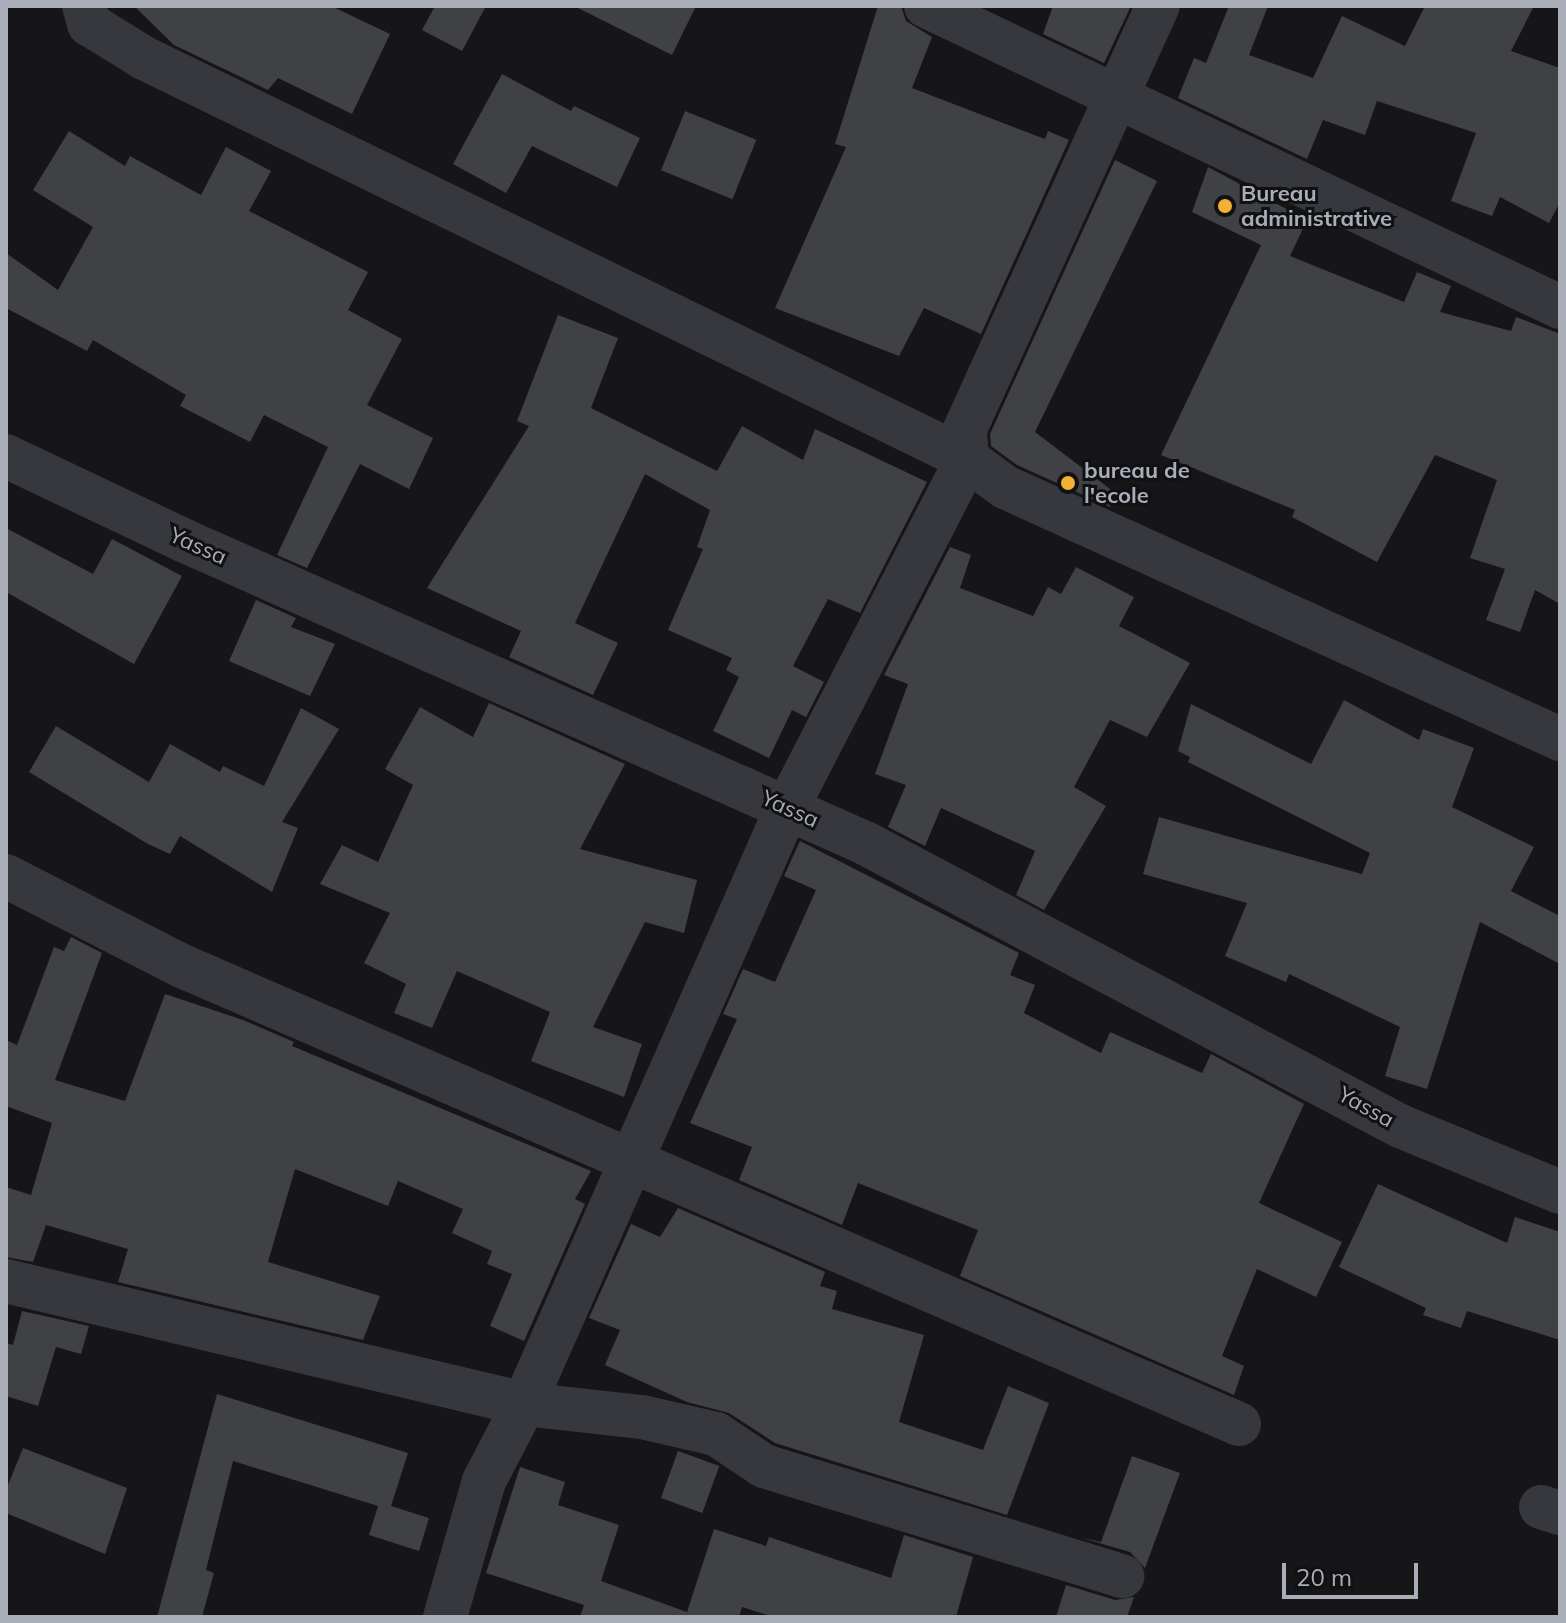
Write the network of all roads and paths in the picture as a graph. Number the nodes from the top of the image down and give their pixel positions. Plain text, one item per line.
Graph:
1 (84, 6) edge
2 (926, 6) edge
3 (1158, 6) edge
4 (1118, 97) junction
5 (1560, 307) edge
6 (6, 456) edge
7 (967, 459) junction
8 (1560, 739) edge
9 (787, 808) junction
10 (6, 876) edge
11 (633, 1158) junction
12 (1560, 1192) edge
13 (6, 1281) edge
14 (524, 1404) junction
15 (1239, 1424) dead end
16 (1122, 1576) dead end
17 (445, 1617) edge

1 - 7 street
2 - 4 street
3 - 4 street
4 - 5 street
4 - 7 street
6 - 9 street, Yassa
7 - 8 street
7 - 9 street
9 - 11 street
9 - 12 street, Yassa
10 - 11 street
11 - 14 street
11 - 15 street
13 - 14 street
14 - 16 street
14 - 17 street

